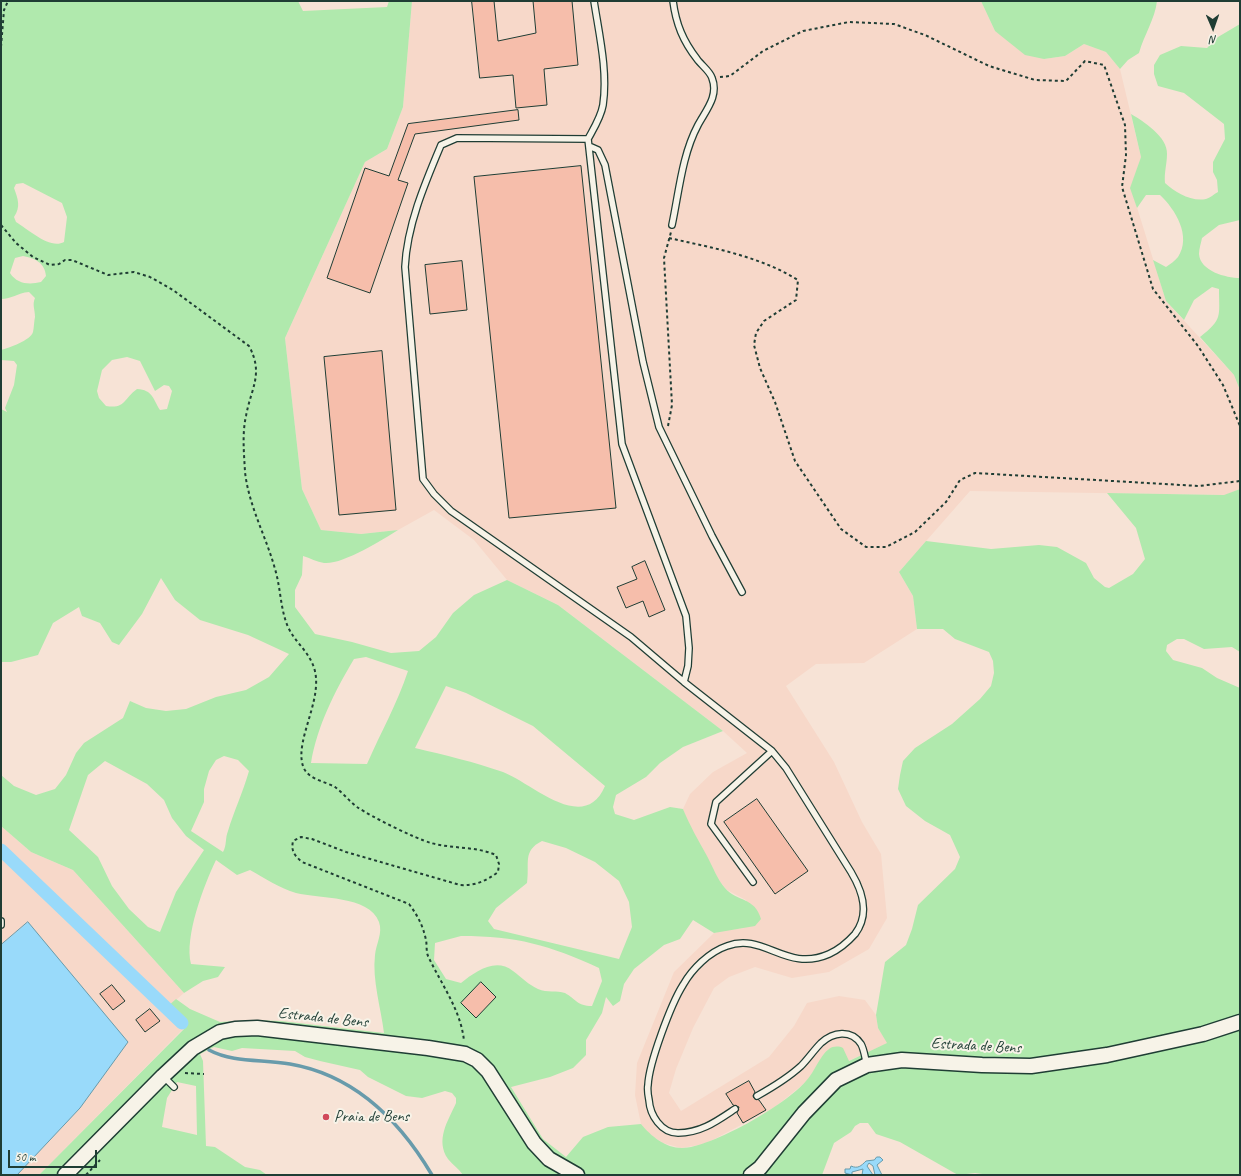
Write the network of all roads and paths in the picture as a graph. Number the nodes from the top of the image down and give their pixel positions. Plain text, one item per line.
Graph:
1 (8, 1) edge
2 (594, 1) edge
3 (673, 1) edge
4 (1, 47) edge
5 (712, 77) junction
6 (588, 139) junction
7 (590, 146) junction
8 (1, 226) edge
9 (672, 227) joint
10 (669, 238) junction
11 (1240, 426) edge
12 (666, 439) junction
13 (1240, 481) edge
14 (742, 592) dead end
15 (684, 682) junction
16 (772, 751) junction
17 (753, 882) dead end
18 (1, 922) edge
19 (1, 925) edge
20 (1240, 1022) edge
21 (465, 1054) junction
22 (867, 1065) junction
23 (180, 1073) dead end
24 (204, 1074) dead end
25 (163, 1076) junction
26 (174, 1087) dead end
27 (757, 1096) dead end
28 (735, 1109) dead end
29 (65, 1175) edge
30 (577, 1175) edge
31 (751, 1175) edge

1 - 4 path
2 - 6 lane
3 - 5 lane
5 - 9 lane
5 - 11 path
6 - 7 lane
6 - 15 lane
7 - 12 lane
7 - 15 lane
8 - 21 path
9 - 10 path
10 - 12 path
10 - 13 path
12 - 14 lane
15 - 16 lane
16 - 17 lane
16 - 28 lane
18 - 19 lane
20 - 22 street, Estrada de Bens
21 - 25 street, Estrada de Bens
21 - 30 street, Estrada de Bens
22 - 27 lane
22 - 31 street, Estrada de Bens
23 - 24 path
25 - 26 lane
25 - 29 street, Estrada de Bens

